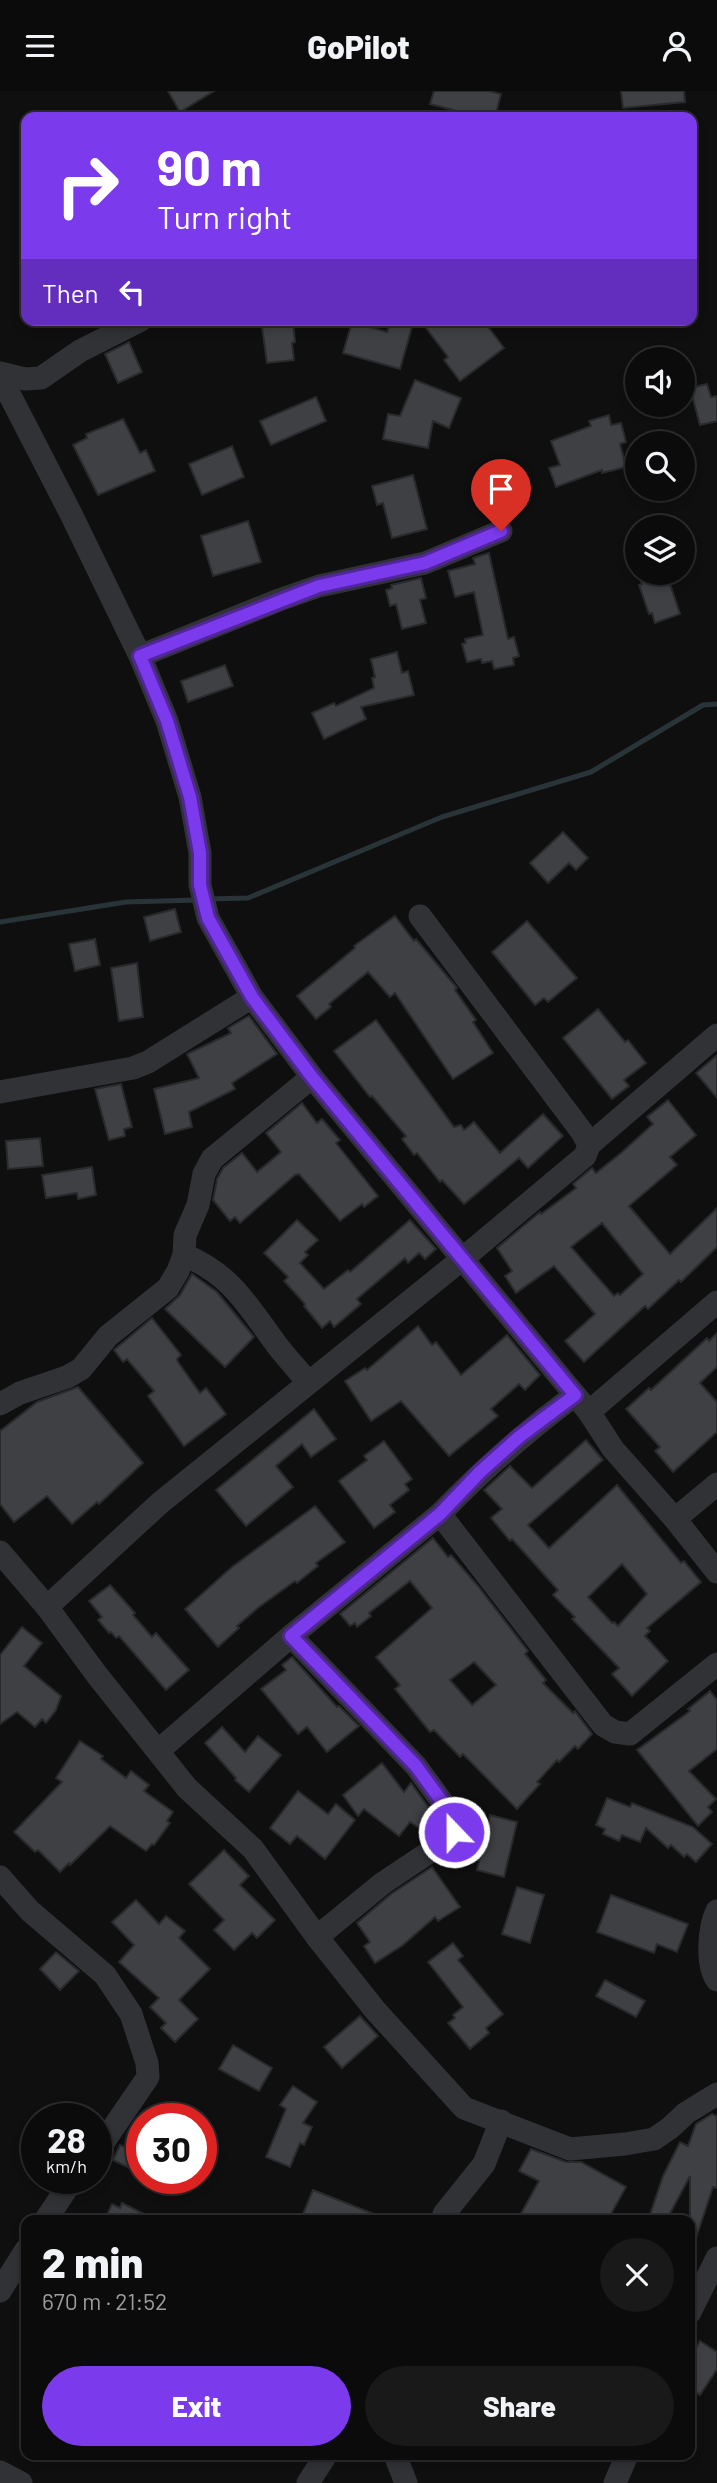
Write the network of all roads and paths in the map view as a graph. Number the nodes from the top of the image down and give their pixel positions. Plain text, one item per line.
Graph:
1 (129, 326) edge
2 (0, 375) edge
3 (41, 378) junction
4 (23, 422) junction
5 (501, 531) dead end
6 (140, 656) junction
7 (420, 915) dead end
8 (252, 997) junction
9 (717, 1035) edge
10 (312, 1077) junction
11 (0, 1091) edge
12 (589, 1145) junction
13 (184, 1255) junction
14 (461, 1260) junction
15 (717, 1301) edge
16 (308, 1382) junction
17 (582, 1403) junction
18 (0, 1404) edge
19 (717, 1484) edge
20 (440, 1514) junction
21 (675, 1519) junction
22 (0, 1552) edge
23 (717, 1572) edge
24 (47, 1607) junction
25 (291, 1636) junction
26 (717, 1664) edge
27 (158, 1751) junction
28 (0, 1877) edge
29 (717, 1911) edge
30 (317, 1937) junction
31 (717, 1980) edge
32 (717, 2094) edge
33 (501, 2121) junction
34 (112, 2131) edge
35 (63, 2194) edge
36 (49, 2215) edge
37 (444, 2215) edge
38 (21, 2258) edge
39 (717, 2258) edge
40 (0, 2291) edge
41 (695, 2302) edge
42 (323, 2460) edge
43 (397, 2460) edge
44 (625, 2460) edge
45 (0, 2472) edge
46 (21, 2483) edge
47 (309, 2483) edge
48 (406, 2483) edge
49 (615, 2483) edge

1 - 3 street
2 - 3 street
2 - 4 street
3 - 4 street
4 - 6 street
5 - 6 street
6 - 8 street
7 - 12 street
8 - 10 street
8 - 11 street
9 - 12 street
10 - 13 street
10 - 14 street
12 - 14 street
13 - 16 street
13 - 18 street
14 - 16 street
14 - 17 street
15 - 17 street
16 - 24 street
17 - 20 street
17 - 21 street
19 - 21 street
20 - 25 street
20 - 26 street
21 - 23 street
22 - 24 street
24 - 27 street
25 - 27 street
25 - 30 street
27 - 30 street
28 - 34 street
29 - 31 street
30 - 33 street
32 - 33 street
33 - 37 street
35 - 36 street
38 - 40 street
39 - 41 street
42 - 47 street
43 - 48 street
44 - 49 street
45 - 46 street

